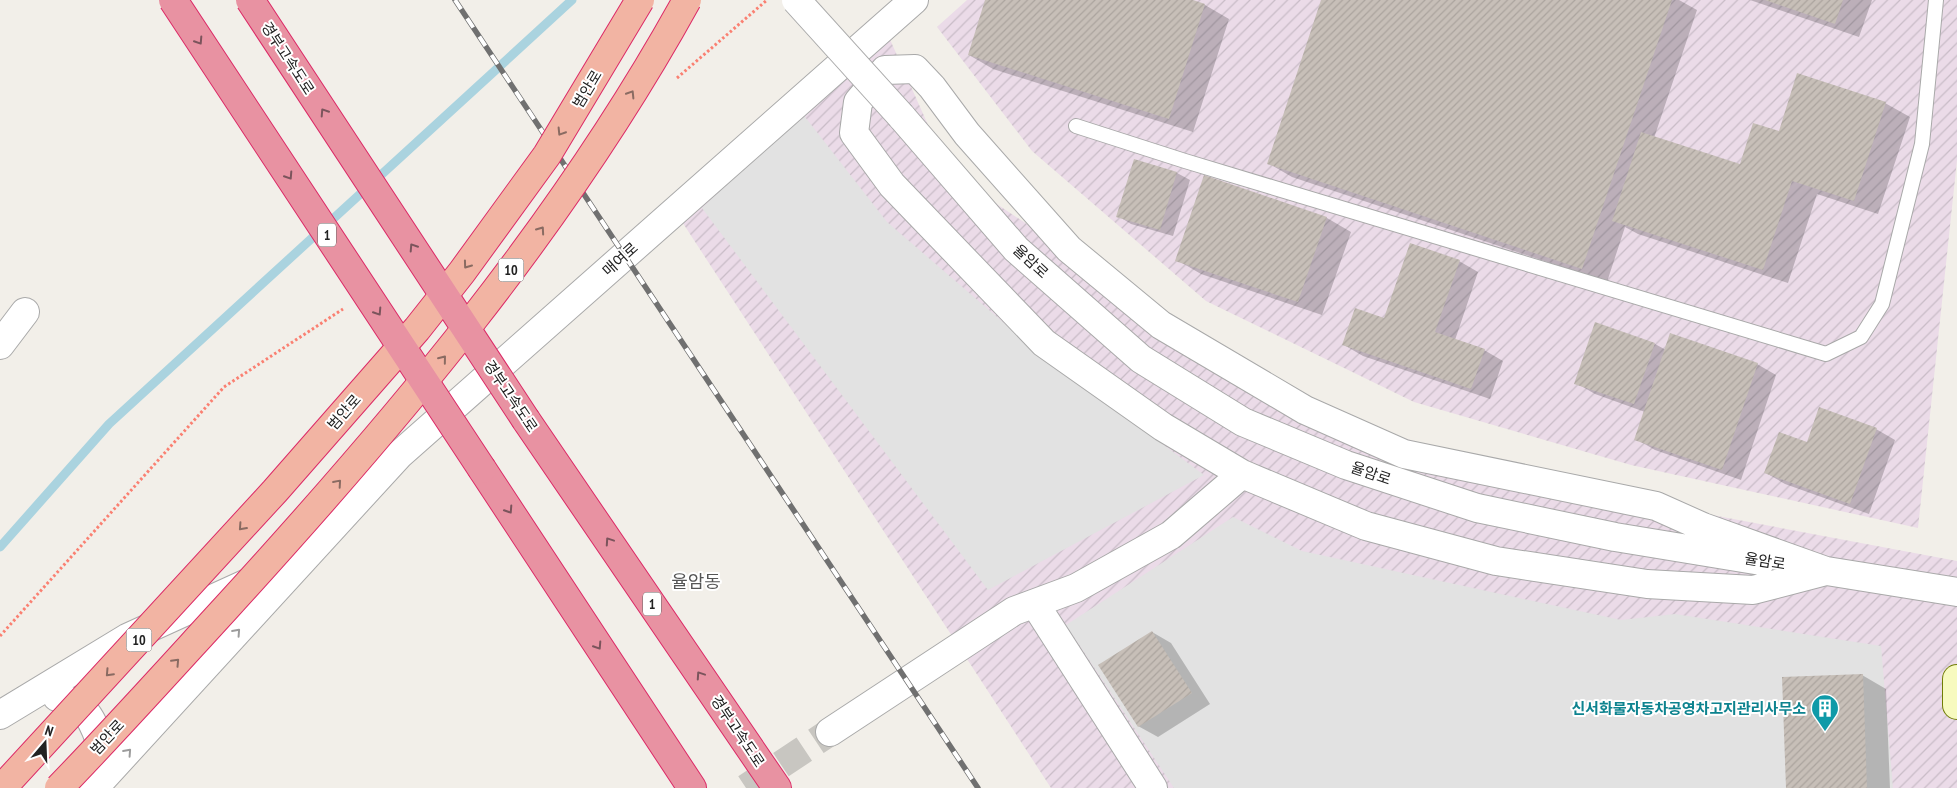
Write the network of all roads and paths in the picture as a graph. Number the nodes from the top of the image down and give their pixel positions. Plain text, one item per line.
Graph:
1 (173, 0) edge
2 (250, 0) edge
3 (640, 0) edge
4 (687, 0) edge
5 (796, 0) edge
6 (914, 0) edge
7 (1936, 0) edge
8 (1076, 126) dead end
9 (25, 312) dead end
10 (0, 344) edge
11 (1242, 474) junction
12 (335, 526) junction
13 (1826, 571) junction
14 (1957, 592) edge
15 (1035, 604) junction
16 (1957, 679) edge
17 (1957, 705) edge
18 (11, 709) edge
19 (830, 732) tunnel mouth
20 (99, 783) edge
21 (2, 788) edge
22 (59, 788) edge
23 (692, 788) edge
24 (777, 788) edge
25 (1153, 788) edge

1 -> 23 highway, 1, bridge
24 -> 2 highway, 경부고속도로 / 1, bridge
3 -> 21 highway, 범안로 / 10, bridge
22 -> 4 highway, 범안로 / 10, bridge
5 - 13 street, 율암로, bridge
6 - 12 street, 매여로
7 - 8 lane
9 - 10 street
11 - 13 street
11 - 13 street
11 - 15 street
12 - 18 street
20 -> 12 street, 범안로
13 - 14 street, 율암로
15 - 19 street
15 - 25 street
16 - 17 main road
18 - 20 street

